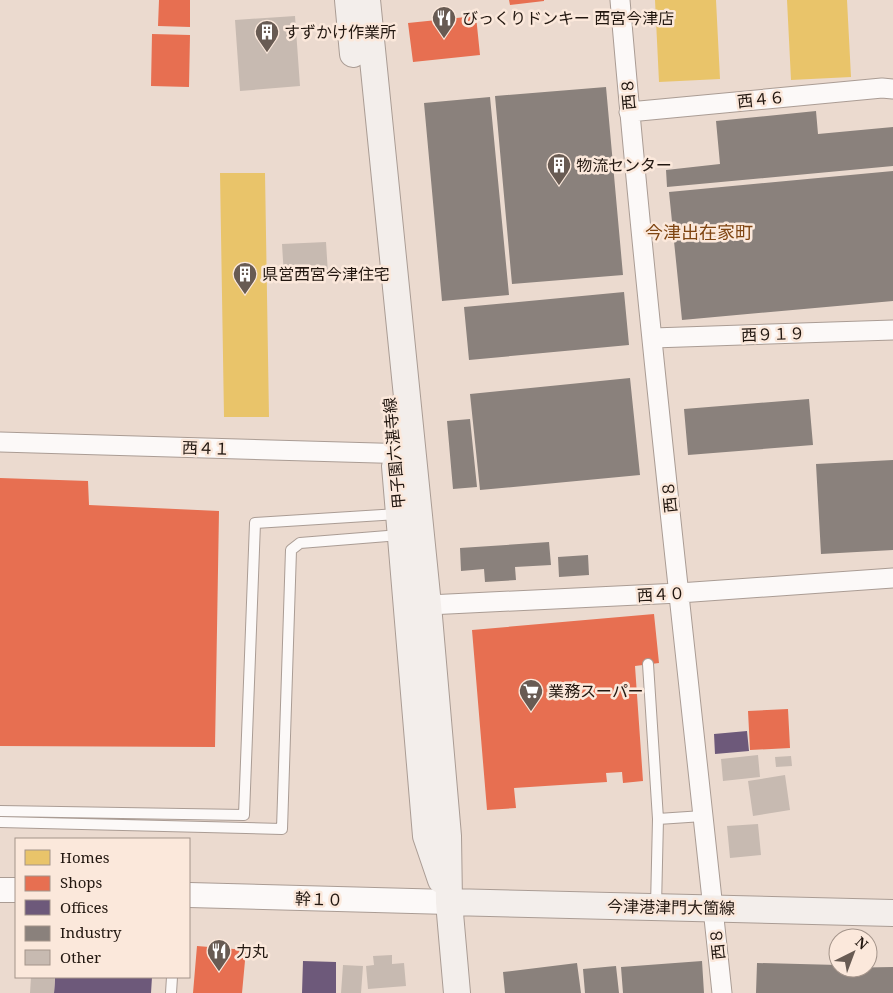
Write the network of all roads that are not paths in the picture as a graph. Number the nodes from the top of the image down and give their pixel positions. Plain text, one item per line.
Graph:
1 (348, 0) edge
2 (366, 0) edge
3 (620, 0) edge
4 (893, 89) edge
5 (629, 112) junction
6 (893, 330) edge
7 (653, 338) junction
8 (0, 442) edge
9 (403, 454) junction
10 (400, 524) junction
11 (893, 578) edge
12 (679, 593) junction
13 (428, 605) junction
14 (648, 664) dead end
15 (0, 811) edge
16 (703, 816) junction
17 (658, 819) junction
18 (0, 822) edge
19 (0, 890) edge
20 (15, 890) edge
21 (190, 895) edge
22 (449, 902) junction
23 (656, 907) junction
24 (713, 908) junction
25 (893, 913) edge
26 (172, 978) edge
27 (171, 993) edge
28 (457, 993) edge
29 (722, 993) edge

1 - 9 main road, 甲子園六湛寺線
2 - 9 main road, 甲子園六湛寺線
3 - 5 street, 西８
4 - 5 street, 西４６
5 - 7 street, 西８
6 - 7 street, 西９１９
7 - 12 street, 西８
8 - 9 street, 西４１
9 - 10 main road, 甲子園六湛寺線
9 - 13 main road, 甲子園六湛寺線
10 - 15 lane
10 - 18 lane
10 - 22 main road, 甲子園六湛寺線
11 - 12 street, 西４０
12 - 13 street, 西４０
12 - 16 street, 西８
13 - 22 main road, 甲子園六湛寺線
14 - 17 lane
16 - 17 lane
16 - 24 street, 西８
17 - 23 lane
19 - 20 street
21 - 22 street, 幹１０
22 - 23 main road, 今津港津門大箇線
22 - 28 main road, 甲子園六湛寺線
23 - 24 main road, 今津港津門大箇線
24 - 25 main road, 今津港津門大箇線
24 - 29 street, 西８
26 - 27 lane

